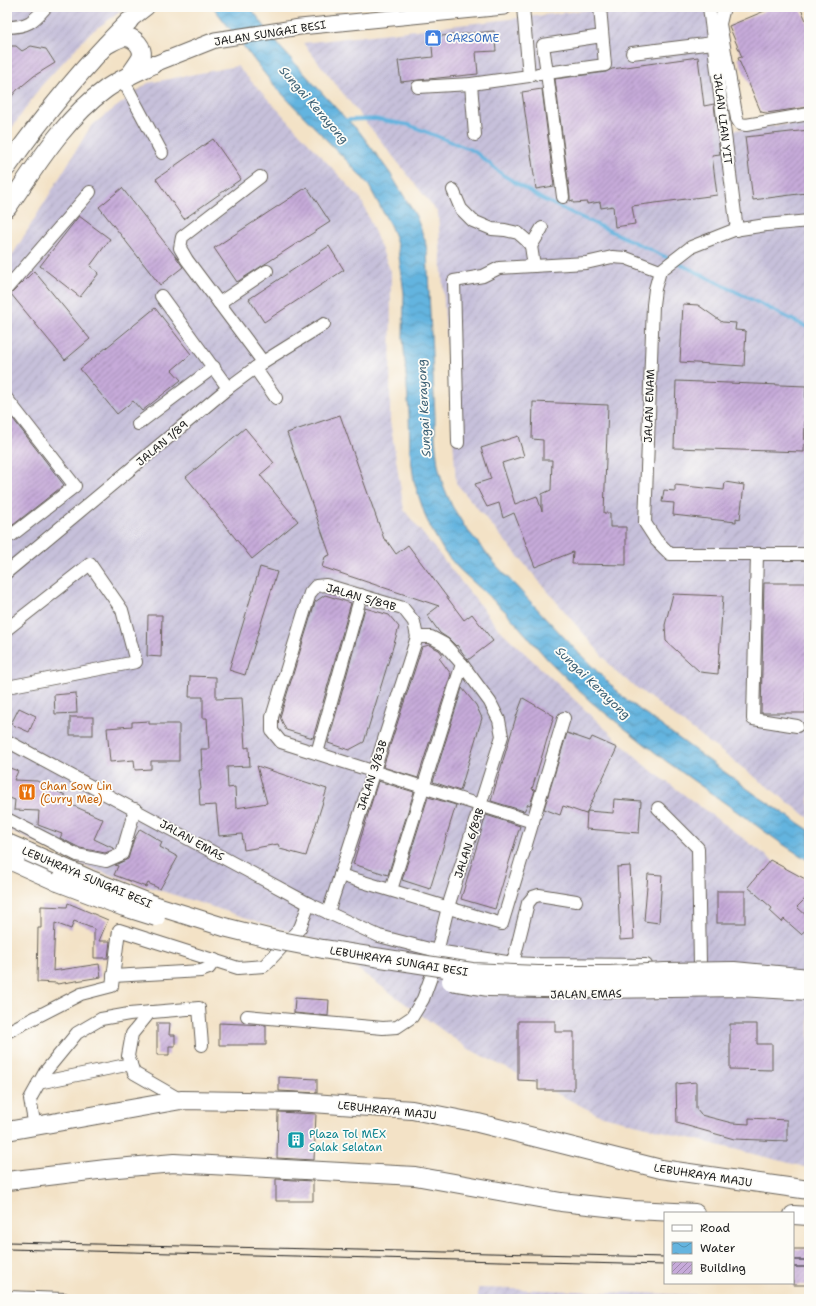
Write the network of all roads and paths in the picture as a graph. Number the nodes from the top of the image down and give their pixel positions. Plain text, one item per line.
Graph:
1 (46, 7) edge
2 (147, 7) edge
3 (504, 7) edge
4 (522, 7) edge
5 (600, 7) edge
6 (709, 7) edge
7 (724, 7) edge
8 (129, 21) joint
9 (7, 27) edge
10 (602, 36) junction
11 (713, 43) junction
12 (104, 46) junction
13 (632, 53) dead end
14 (152, 65) joint
15 (547, 73) junction
16 (529, 76) junction
17 (126, 78) junction
18 (470, 84) junction
19 (418, 87) dead end
20 (809, 114) edge
21 (475, 135) dead end
22 (162, 153) dead end
23 (7, 167) edge
24 (260, 177) dead end
25 (453, 190) dead end
26 (90, 192) dead end
27 (563, 197) dead end
28 (7, 208) edge
29 (809, 221) edge
30 (542, 228) dead end
31 (737, 230) junction
32 (531, 246) junction
33 (534, 266) junction
34 (267, 271) dead end
35 (660, 271) junction
36 (7, 288) edge
37 (161, 296) dead end
38 (219, 303) junction
39 (324, 324) dead end
40 (259, 365) junction
41 (214, 367) junction
42 (228, 388) junction
43 (276, 398) dead end
44 (7, 400) edge
45 (138, 424) dead end
46 (458, 443) dead end
47 (7, 530) edge
48 (757, 554) junction
49 (809, 554) edge
50 (7, 572) edge
51 (360, 595) junction
52 (7, 629) edge
53 (417, 637) junction
54 (462, 664) junction
55 (7, 687) edge
56 (564, 718) dead end
57 (797, 726) dead end
58 (7, 741) edge
59 (318, 753) junction
60 (373, 771) junction
61 (423, 787) junction
62 (481, 805) junction
63 (658, 808) dead end
64 (135, 809) junction
65 (7, 819) edge
66 (533, 822) junction
67 (7, 843) edge
68 (7, 859) edge
69 (340, 875) junction
70 (391, 890) junction
71 (576, 901) dead end
72 (309, 904) junction
73 (448, 907) junction
74 (328, 913) junction
75 (379, 936) junction
76 (437, 951) junction
77 (215, 960) junction
78 (513, 963) junction
79 (700, 965) junction
80 (113, 976) junction
81 (431, 977) junction
82 (809, 977) edge
83 (809, 993) edge
84 (150, 1012) junction
85 (247, 1016) dead end
86 (7, 1032) edge
87 (202, 1045) dead end
88 (131, 1064) junction
89 (38, 1083) junction
90 (181, 1100) junction
91 (35, 1127) junction
92 (7, 1131) edge
93 (7, 1181) edge
94 (809, 1190) edge
95 (675, 1212) edge
96 (794, 1215) edge
97 (809, 1216) edge
98 (7, 1297) edge
99 (64, 1299) edge

1 - 9 street
2 - 8 main road
3 - 14 main road, JALAN SUNGAI BESI
4 - 16 street
5 - 10 street
6 - 11 street, JALAN LIAN YIT
7 - 20 street
8 - 12 highway
10 - 15 street
10 - 15 street
11 - 13 street
11 - 31 street, JALAN LIAN YIT
12 - 17 highway
12 - 23 highway
14 - 17 highway, JALAN SUNGAI BESI
15 - 16 street
15 - 27 street
16 - 18 street
17 - 22 street
17 - 28 highway, JALAN SUNGAI BESI
18 - 19 street
18 - 21 street
24 - 38 street
25 - 32 street
26 - 36 street
29 - 31 street
30 - 32 street
31 - 35 street
32 - 33 street
33 - 35 street
33 - 46 street
34 - 38 street
35 - 48 street, JALAN ENAM
37 - 41 street
38 - 40 street
39 - 40 street, JALAN 1/89
40 - 42 street, JALAN 1/89
40 - 43 street
41 - 42 street
41 - 45 street
42 - 50 street, JALAN 1/89
44 - 47 street
48 - 49 street, JALAN ENAM
48 - 57 street
51 - 53 street, JALAN 5/89B
51 - 59 street
51 - 59 street, JALAN 5/89B
52 - 55 street
53 - 54 street
53 - 60 street, JALAN 3/83B
54 - 61 street
54 - 62 street, JALAN 6/89B
56 - 66 street
58 - 64 street, JALAN EMAS
59 - 60 street, JALAN 5/89B
60 - 61 street, JALAN 5/89B
60 - 69 street, JALAN 3/83B
61 - 62 street, JALAN 5/89B
61 - 70 street
62 - 66 street, JALAN 5/89B
62 - 73 street, JALAN 6/89B
63 - 79 street
64 - 65 street
64 - 72 street, JALAN EMAS
66 - 73 street
67 - 82 highway, LEBUHRAYA SUNGAI BESI, bridge
68 - 83 highway, LEBUHRAYA SUNGAI BESI, bridge
69 - 70 street
69 - 74 street, JALAN 3/83B
70 - 73 street
71 - 78 street
72 - 74 street, JALAN EMAS
72 - 77 street
73 - 76 street, JALAN 6/89B
74 - 75 street, JALAN EMAS
75 - 76 street, JALAN EMAS
75 - 81 street, JALAN EMAS
76 - 78 street, JALAN EMAS
76 - 81 street, JALAN 6/89B
77 - 80 street
77 - 80 street
78 - 79 street, JALAN EMAS
79 - 82 street, JALAN EMAS
80 - 86 street
81 - 83 street, JALAN EMAS
81 - 85 street, JALAN 6/89B
84 - 87 street
84 - 88 street
84 - 89 street
88 - 89 street
88 - 90 street
89 - 91 street
90 - 91 highway, LEBUHRAYA MAJU
90 - 94 highway, LEBUHRAYA MAJU
91 - 92 highway, LEBUHRAYA MAJU
93 - 95 highway
96 - 97 highway
98 - 99 street

